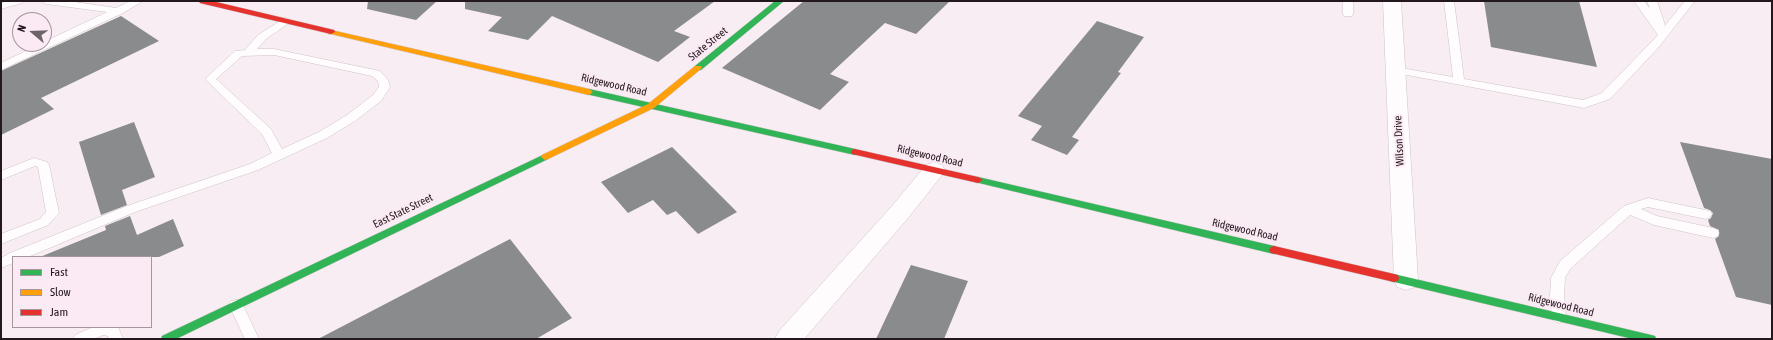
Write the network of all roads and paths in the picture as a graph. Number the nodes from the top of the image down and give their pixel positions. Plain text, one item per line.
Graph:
1 (19, 1) edge
2 (46, 1) edge
3 (138, 1) edge
4 (203, 1) edge
5 (780, 1) edge
6 (1348, 1) edge
7 (1392, 1) edge
8 (1449, 1) edge
9 (1639, 1) edge
10 (1652, 1) edge
11 (1690, 1) edge
12 (1, 6) edge
13 (119, 11) junction
14 (1348, 14) dead end
15 (284, 21) junction
16 (1663, 35) junction
17 (248, 53) junction
18 (1, 67) edge
19 (1395, 70) junction
20 (1459, 82) junction
21 (651, 106) junction
22 (279, 155) junction
23 (934, 170) junction
24 (1, 176) edge
25 (1628, 209) junction
26 (1, 240) edge
27 (19, 256) edge
28 (12, 259) edge
29 (1, 263) edge
30 (1406, 280) junction
31 (236, 305) junction
32 (1559, 317) junction
33 (80, 339) edge
34 (116, 339) edge
35 (166, 339) edge
36 (252, 339) edge
37 (788, 339) edge
38 (1651, 339) edge

1 - 12 lane
2 - 13 lane
3 - 13 lane
4 - 15 street, Ridgewood Road
5 - 21 street, State Street
6 - 14 lane
7 - 19 street, Wilson Drive
8 - 20 lane
9 - 16 lane
10 - 16 lane
11 - 16 lane
13 - 18 lane
15 - 17 lane
15 - 21 street, Ridgewood Road
16 - 20 lane
17 - 22 lane
17 - 22 lane
19 - 20 lane
19 - 30 street, Wilson Drive
21 - 23 street, Ridgewood Road
21 - 31 street, East State Street
22 - 27 lane
23 - 30 street, Ridgewood Road
23 - 37 street
24 - 26 lane
25 - 25 lane
25 - 32 lane
28 - 29 lane
30 - 32 street, Ridgewood Road
31 - 35 street, East State Street
31 - 36 lane
32 - 38 street, Ridgewood Road
33 - 34 lane

